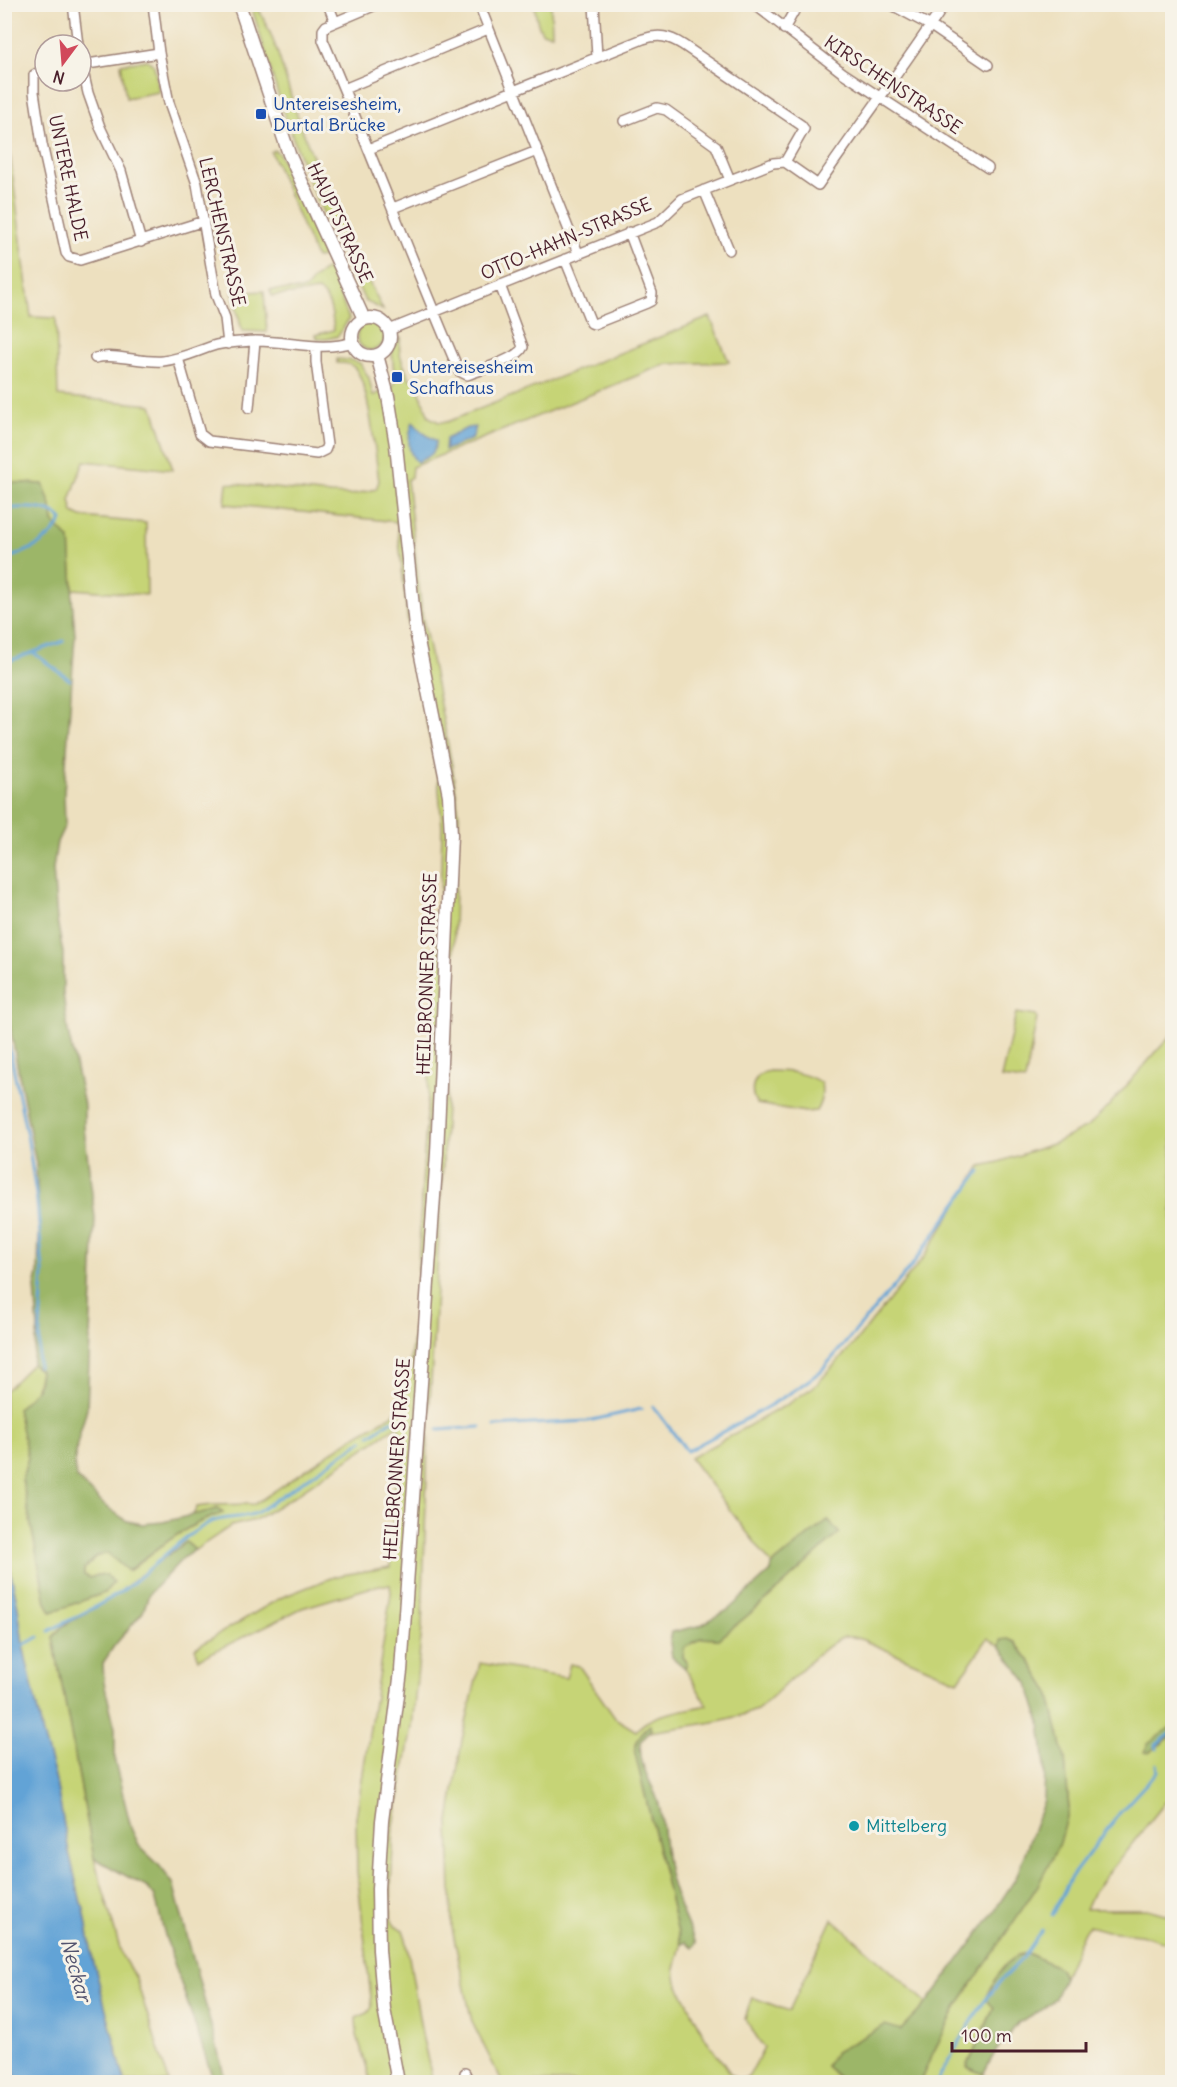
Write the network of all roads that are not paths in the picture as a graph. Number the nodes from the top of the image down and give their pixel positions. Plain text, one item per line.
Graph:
1 (73, 4) edge
2 (153, 4) edge
3 (238, 4) edge
4 (328, 4) edge
5 (378, 4) edge
6 (479, 4) edge
7 (594, 4) edge
8 (754, 4) edge
9 (798, 4) edge
10 (890, 4) edge
11 (945, 4) edge
12 (335, 22) junction
13 (931, 26) junction
14 (488, 29) junction
15 (784, 29) junction
16 (77, 33) edge
17 (159, 53) junction
18 (597, 57) junction
19 (93, 62) edge
20 (988, 65) dead end
21 (344, 89) junction
22 (514, 91) junction
23 (34, 93) edge
24 (88, 93) edge
25 (879, 97) junction
26 (624, 121) dead end
27 (369, 149) junction
28 (537, 151) junction
29 (785, 162) junction
30 (988, 168) dead end
31 (730, 180) junction
32 (704, 190) junction
33 (393, 208) junction
34 (204, 221) junction
35 (629, 232) junction
36 (141, 242) junction
37 (729, 250) dead end
38 (578, 254) junction
39 (565, 259) junction
40 (500, 285) junction
41 (433, 312) junction
42 (364, 319) junction
43 (389, 330) junction
44 (255, 341) junction
45 (353, 342) junction
46 (228, 344) junction
47 (316, 346) junction
48 (377, 355) junction
49 (95, 358) dead end
50 (178, 358) junction
51 (249, 408) dead end
52 (465, 2073) dead end
53 (398, 2082) edge
54 (469, 2082) edge

1 - 16 street
2 - 17 street, LERCHENSTRASSE
3 - 42 main road, HAUPTSTRASSE
4 - 12 street
5 - 12 street
6 - 14 street
7 - 18 street
8 - 15 street, KIRSCHENSTRASSE
9 - 15 street
10 - 13 street
11 - 13 street
12 - 21 street
13 - 20 street
13 - 25 street
14 - 21 street
14 - 22 street
15 - 25 street, KIRSCHENSTRASSE
17 - 19 street
17 - 34 street, LERCHENSTRASSE
18 - 22 street
18 - 29 street
21 - 27 street
22 - 27 street
22 - 28 street
23 - 36 street, UNTERE HALDE
24 - 36 street
25 - 29 street
25 - 30 street, KIRSCHENSTRASSE
26 - 31 street
27 - 33 street
28 - 33 street
28 - 38 street
29 - 31 street, OTTO-HAHN-STRASSE
31 - 32 street, OTTO-HAHN-STRASSE
32 - 35 street, OTTO-HAHN-STRASSE
32 - 37 street
33 - 41 street
34 - 36 street, UNTERE HALDE
34 - 46 street, LERCHENSTRASSE
35 - 38 street, OTTO-HAHN-STRASSE
35 - 39 street
38 - 39 street, OTTO-HAHN-STRASSE
39 - 40 street, OTTO-HAHN-STRASSE
40 - 41 street, OTTO-HAHN-STRASSE
40 - 41 street
41 - 43 street, OTTO-HAHN-STRASSE
42 - 43 main road
42 - 45 main road
43 - 48 main road
44 - 46 street
44 - 47 street
44 - 51 street
45 - 47 street
45 - 48 main road
46 - 50 street
47 - 50 street
48 - 53 main road, HEILBRONNER STRASSE
49 - 50 street
52 - 54 street

